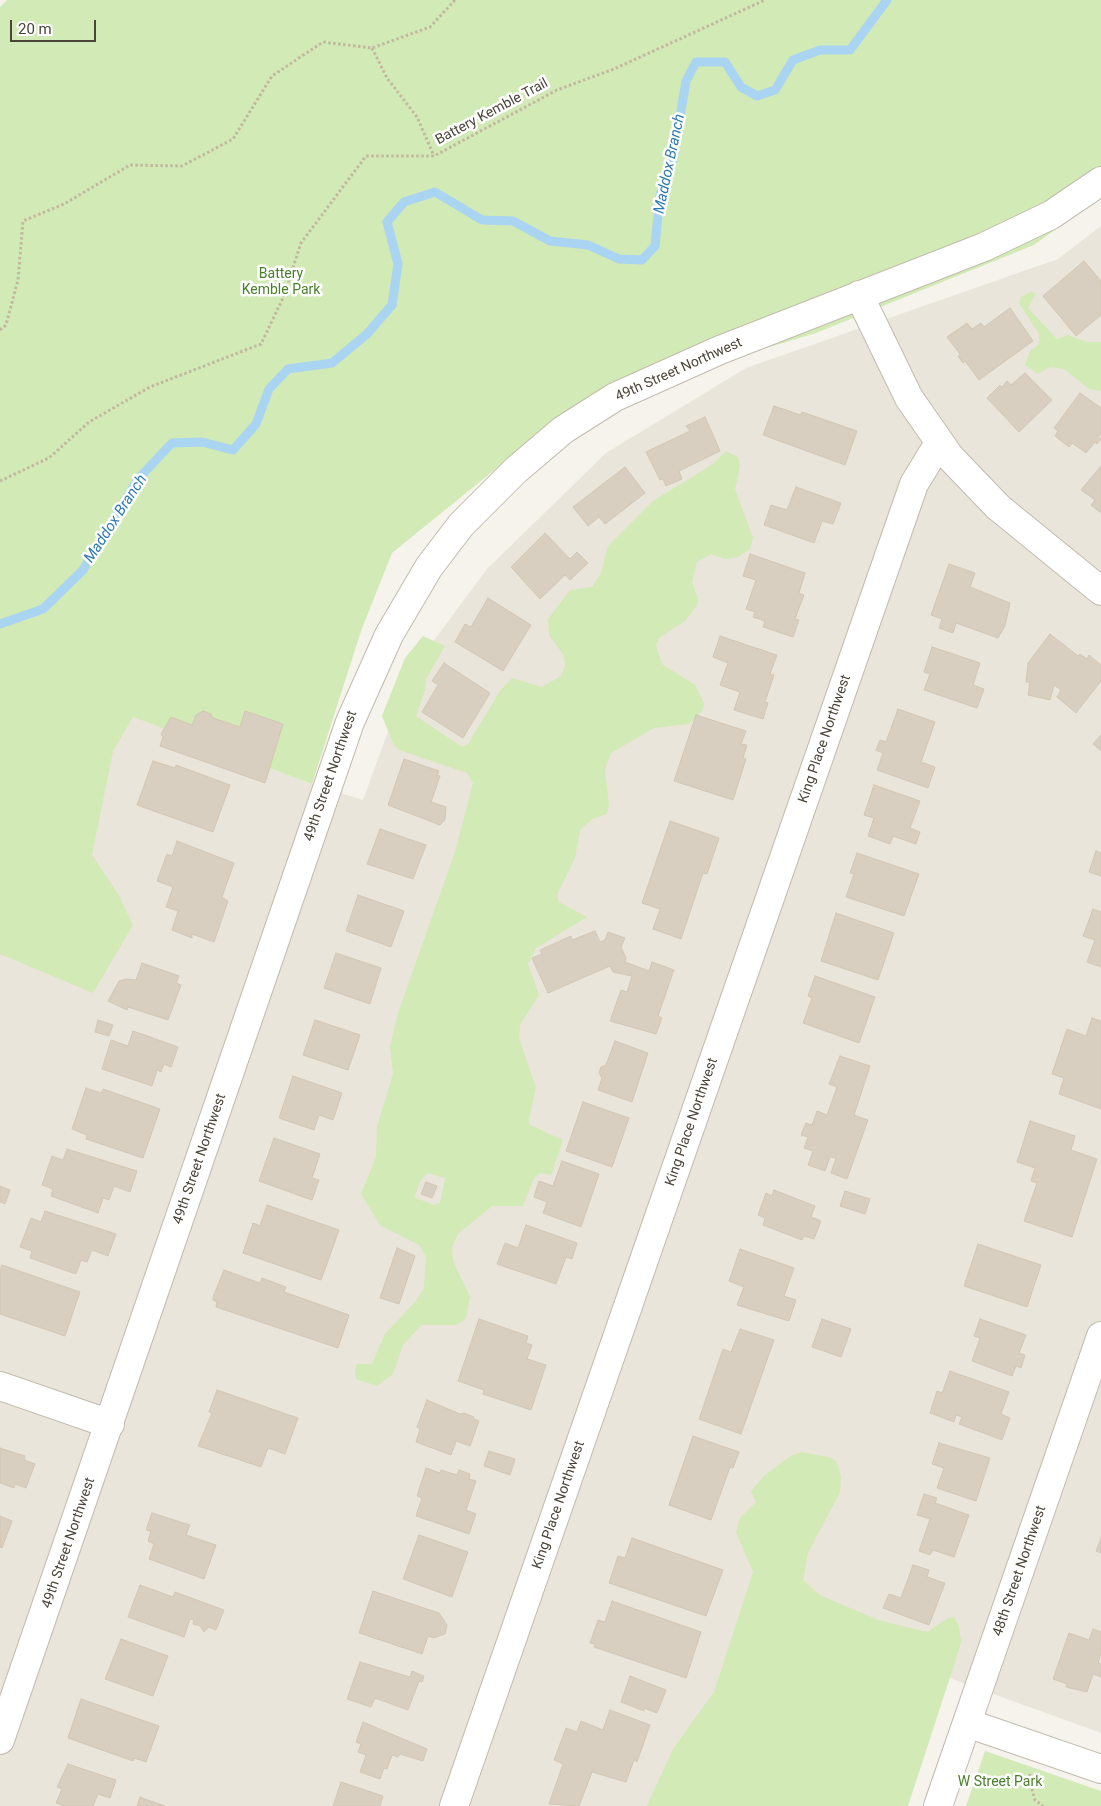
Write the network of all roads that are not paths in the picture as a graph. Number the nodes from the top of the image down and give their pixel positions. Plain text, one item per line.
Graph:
1 (1101, 181) edge
2 (859, 295) junction
3 (939, 443) junction
4 (1101, 591) edge
5 (1101, 1336) edge
6 (0, 1386) edge
7 (110, 1424) junction
8 (967, 1723) junction
9 (0, 1740) edge
10 (1101, 1769) edge
11 (454, 1806) edge
12 (938, 1806) edge

1 - 2 street, 49th Street Northwest
2 - 3 street
2 - 7 street, 49th Street Northwest
3 - 4 street
3 - 11 street, King Place Northwest
5 - 8 street, 48th Street Northwest
6 - 7 street
7 - 9 street, 49th Street Northwest
8 - 10 street
8 - 12 street, 48th Street Northwest

